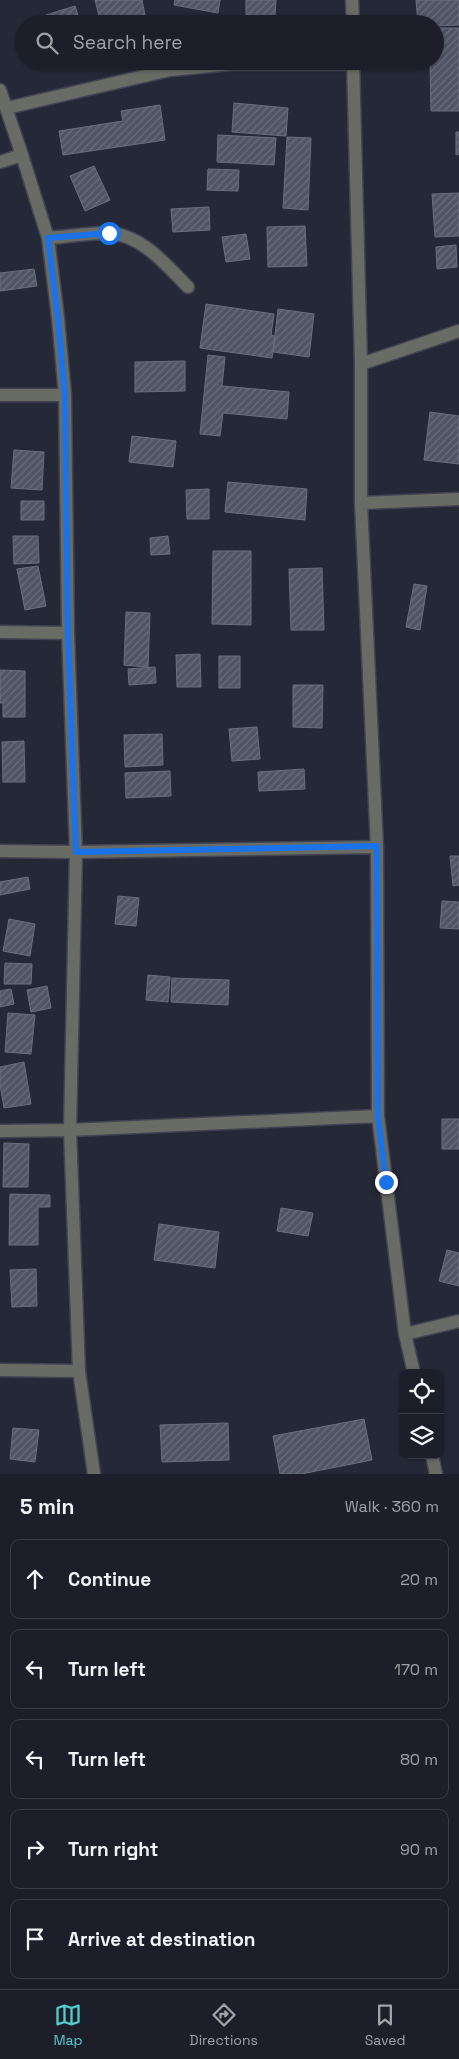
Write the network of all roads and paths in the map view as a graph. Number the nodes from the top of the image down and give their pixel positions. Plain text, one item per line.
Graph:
1 (352, 0) edge
2 (353, 15) edge
3 (170, 70) edge
4 (353, 70) edge
5 (0, 90) edge
6 (7, 108) junction
7 (22, 155) junction
8 (0, 162) edge
9 (48, 238) junction
10 (188, 286) dead end
11 (459, 331) edge
12 (361, 364) junction
13 (0, 395) edge
14 (65, 395) junction
15 (459, 499) edge
16 (361, 503) junction
17 (0, 632) edge
18 (68, 633) junction
19 (377, 846) junction
20 (0, 851) edge
21 (76, 852) junction
22 (378, 1116) junction
23 (70, 1130) junction
24 (0, 1131) edge
25 (459, 1321) edge
26 (405, 1334) junction
27 (413, 1369) edge
28 (0, 1370) edge
29 (79, 1371) junction
30 (433, 1459) edge
31 (94, 1474) edge
32 (436, 1474) edge

1 - 2 street
3 - 6 street
4 - 12 street
5 - 6 street
6 - 7 street
7 - 8 street
7 - 9 street
9 - 10 street
9 - 14 street
11 - 12 street
12 - 16 street
13 - 14 street
14 - 18 street
15 - 16 street
16 - 19 street
17 - 18 street
18 - 21 street
19 - 21 street
19 - 22 street
20 - 21 street
21 - 23 street
22 - 23 street
22 - 26 street
23 - 24 street
23 - 29 street
25 - 26 street
26 - 27 street
28 - 29 street
29 - 31 street
30 - 32 street

